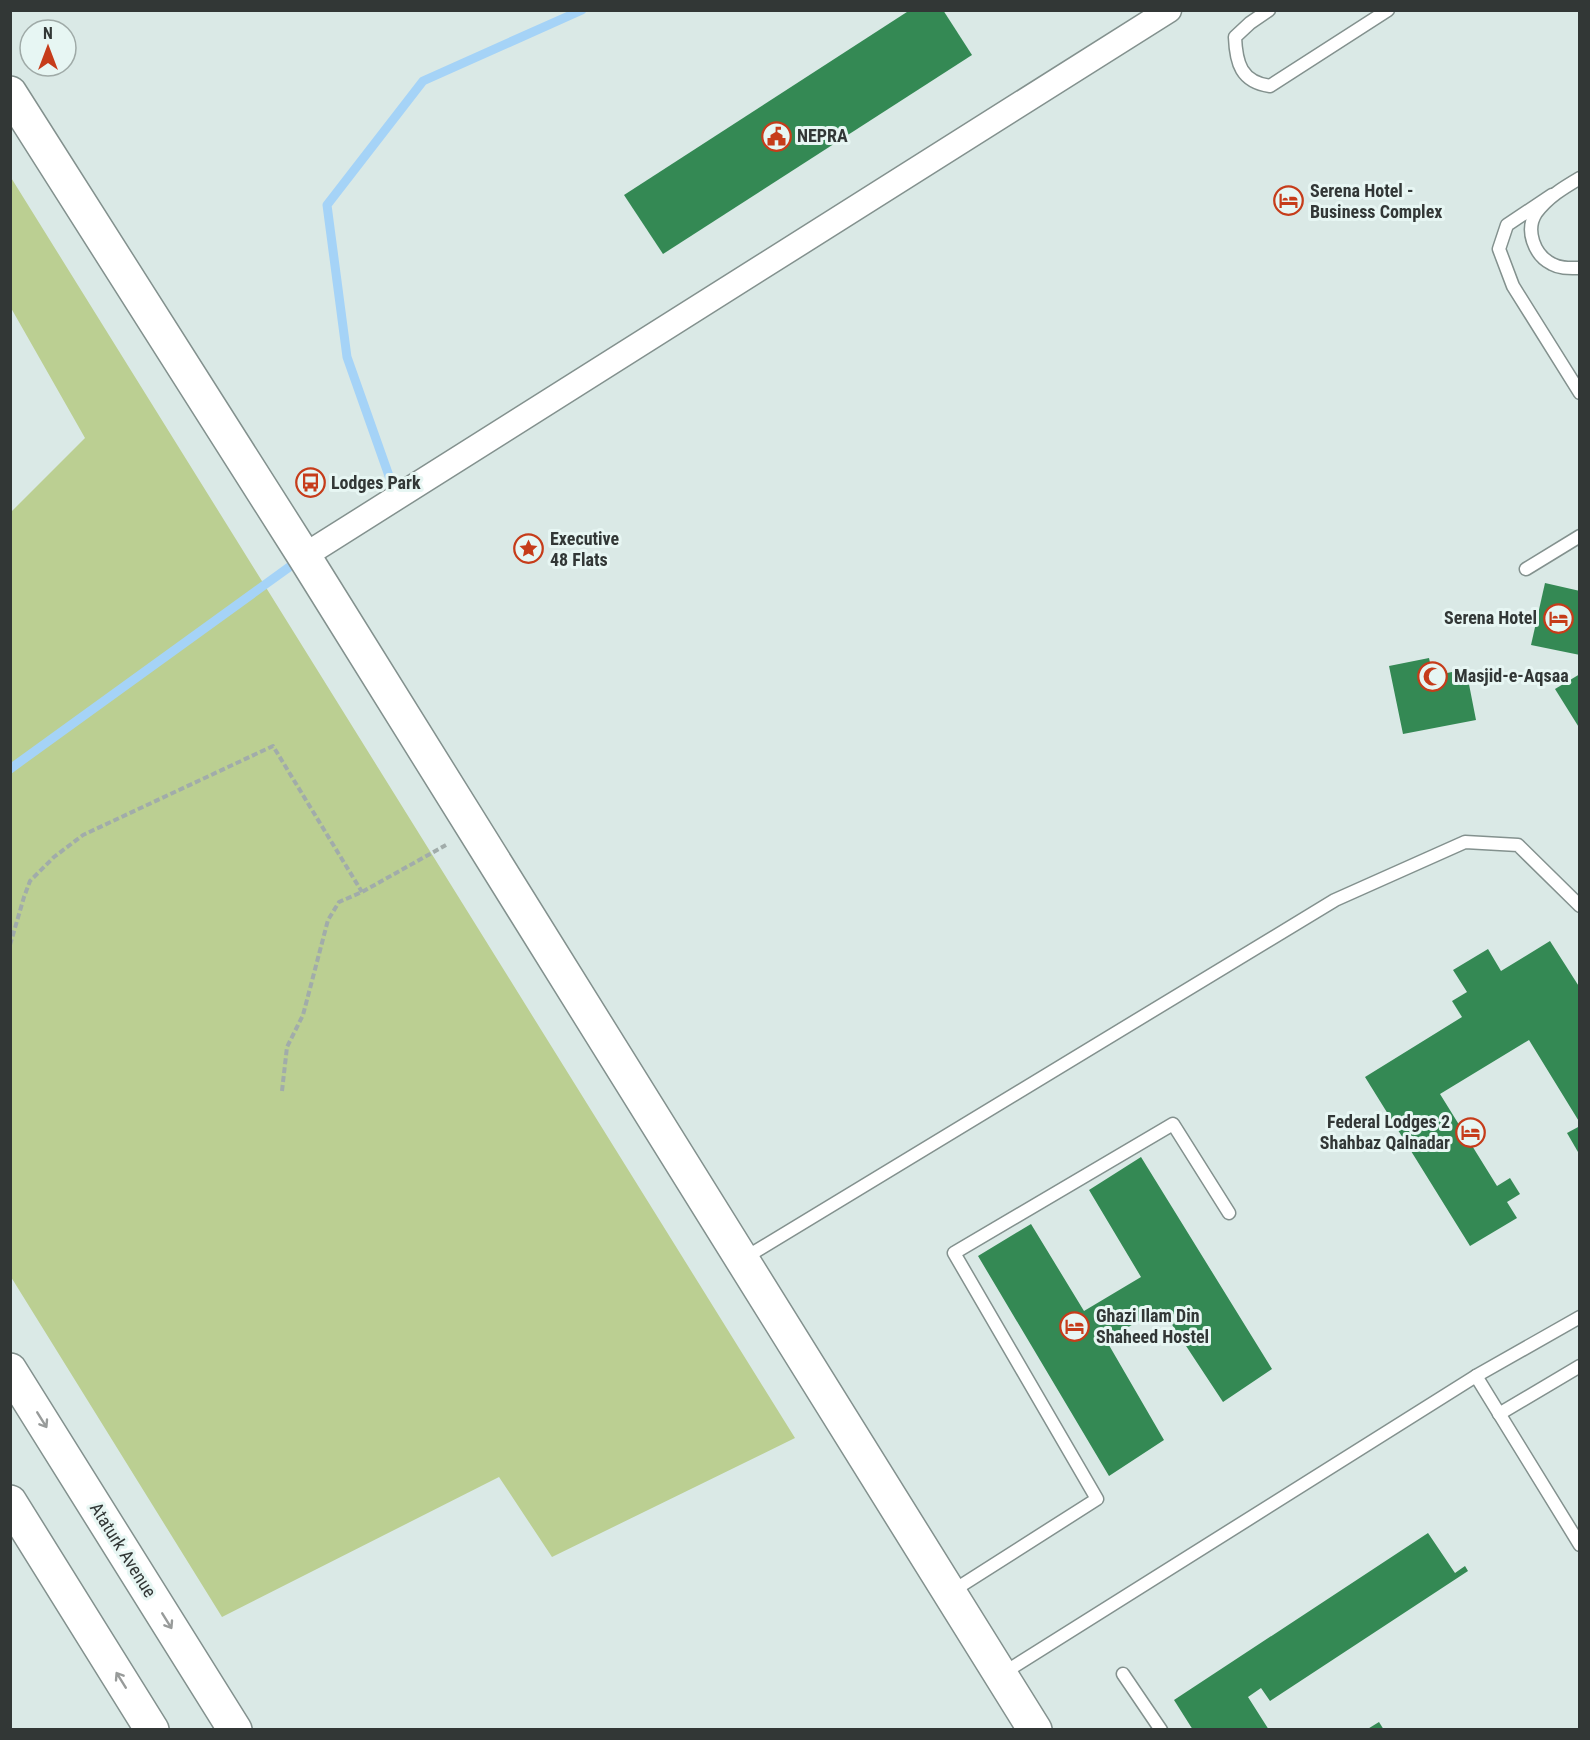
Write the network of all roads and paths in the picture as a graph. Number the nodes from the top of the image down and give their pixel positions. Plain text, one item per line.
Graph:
1 (1169, 10) edge
2 (1269, 10) edge
3 (1388, 10) edge
4 (10, 93) edge
5 (1580, 178) edge
6 (1552, 195) junction
7 (1580, 268) edge
8 (1580, 393) edge
9 (1580, 536) edge
10 (304, 556) junction
11 (1526, 569) dead end
12 (474, 830) junction
13 (362, 892) junction
14 (1580, 906) edge
15 (10, 945) edge
16 (282, 1091) dead end
17 (1229, 1213) dead end
18 (742, 1260) junction
19 (1580, 1317) edge
20 (1580, 1366) edge
21 (10, 1370) edge
22 (1476, 1376) junction
23 (1499, 1414) junction
24 (13, 1513) edge
25 (1580, 1545) edge
26 (950, 1593) junction
27 (1123, 1674) dead end
28 (1001, 1675) junction
29 (152, 1730) edge
30 (235, 1730) edge
31 (1035, 1730) edge
32 (1161, 1730) edge

1 - 10 street
2 - 3 lane
4 - 10 street
5 - 6 lane
6 - 7 lane
6 - 8 lane
9 - 11 lane
10 - 12 street
12 - 13 path
12 - 18 street
13 - 15 path
13 - 16 path
14 - 18 lane
17 - 26 lane
18 - 26 street
19 - 22 lane
20 - 23 lane
21 -> 30 street, Ataturk Avenue
22 - 23 lane
22 - 28 lane
23 - 25 lane
29 -> 24 street
26 - 28 street
27 - 32 lane
28 - 31 street

